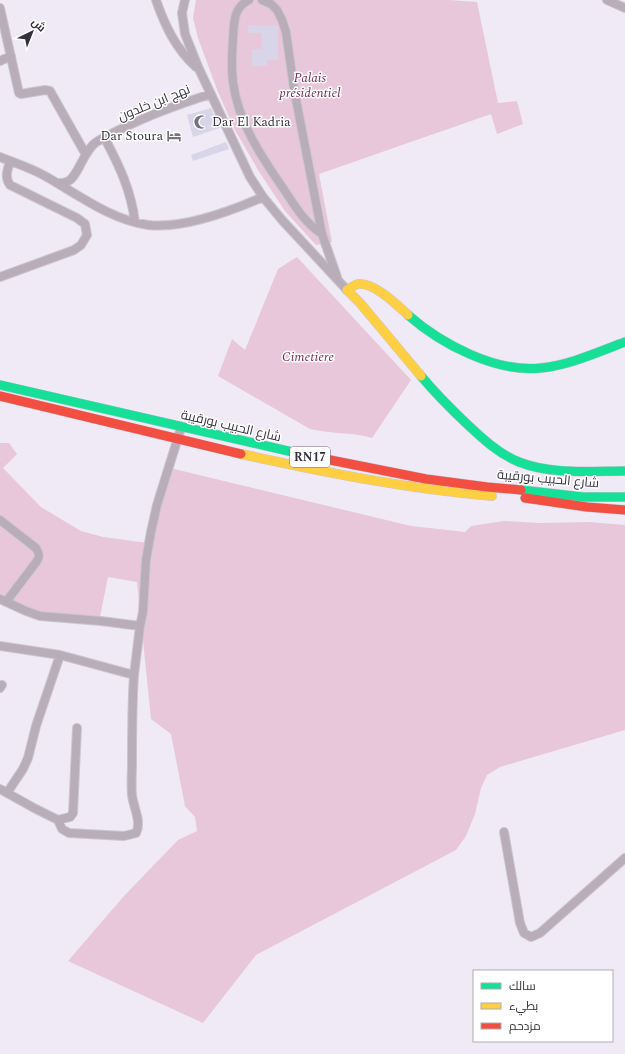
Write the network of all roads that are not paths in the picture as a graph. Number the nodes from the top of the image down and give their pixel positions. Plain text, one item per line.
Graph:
1 (156, 0) edge
2 (185, 0) edge
3 (249, 0) edge
4 (262, 0) edge
5 (607, 0) edge
6 (0, 8) edge
7 (625, 8) edge
8 (12, 56) junction
9 (0, 61) edge
10 (199, 69) junction
11 (211, 94) junction
12 (104, 137) junction
13 (85, 153) junction
14 (0, 157) edge
15 (10, 161) junction
16 (57, 183) junction
17 (263, 197) junction
18 (135, 222) junction
19 (322, 234) junction
20 (0, 277) edge
21 (338, 280) junction
22 (348, 290) junction
23 (385, 295) junction
24 (365, 299) junction
25 (625, 342) edge
26 (0, 385) edge
27 (0, 396) edge
28 (181, 428) junction
29 (178, 440) junction
30 (625, 471) edge
31 (615, 472) junction
32 (625, 478) edge
33 (625, 497) edge
34 (625, 510) edge
35 (0, 520) edge
36 (3, 600) edge
37 (140, 626) junction
38 (0, 646) edge
39 (60, 655) junction
40 (134, 675) junction
41 (77, 728) dead end
42 (4, 791) edge
43 (58, 820) junction
44 (504, 832) dead end
45 (625, 858) edge

1 - 10 street
2 - 10 street
3 - 19 street
4 - 19 street
5 - 7 street
6 - 8 street
8 - 9 street
8 - 13 street
10 - 11 street
11 - 12 street, نهج ابن خلدون
11 - 17 street
12 - 13 street, نهج ابن خلدون
12 - 18 street
13 - 16 street, نهج ابن خلدون
14 - 15 street
15 - 16 street
15 - 20 street
16 - 18 street
17 - 18 street
17 - 21 street
19 - 21 street
21 - 22 street
22 - 23 main road
22 - 24 main road
23 - 24 main road
23 - 25 main road
24 - 31 main road
26 - 28 main road, شارع الحبيب بورقيبة / RN17
27 - 29 main road, شارع الحبيب بورقيبة / RN17
28 - 29 street
28 - 33 main road, شارع الحبيب بورقيبة / RN17
29 - 34 main road, شارع الحبيب بورقيبة / RN17
29 - 37 street
30 - 31 main road
31 - 32 main road
35 - 36 street
36 - 37 street
37 - 40 street
38 - 39 street
39 - 40 street
39 - 42 street
40 - 43 street
41 - 43 street
42 - 43 street
44 - 45 street

